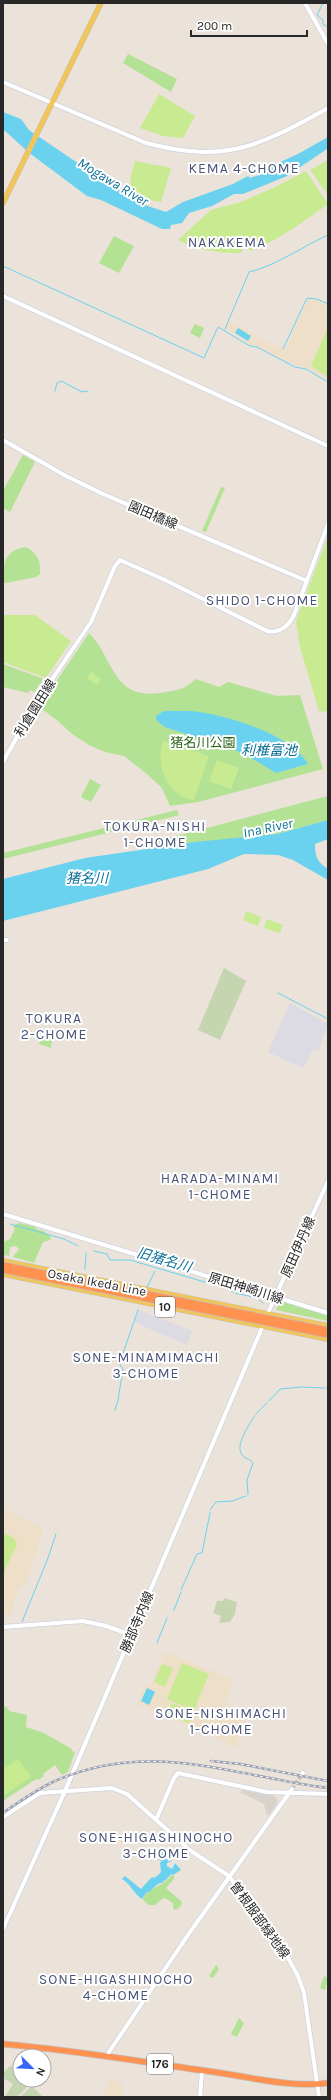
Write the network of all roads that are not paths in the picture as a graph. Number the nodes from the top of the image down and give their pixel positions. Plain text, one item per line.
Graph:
1 (101, 3) edge
2 (305, 3) edge
3 (328, 44) edge
4 (3, 82) edge
5 (51, 104) junction
6 (328, 108) edge
7 (3, 202) edge
8 (3, 296) edge
9 (3, 440) edge
10 (328, 446) edge
11 (328, 524) edge
12 (307, 581) junction
13 (3, 762) edge
14 (328, 1181) edge
15 (3, 1214) edge
16 (3, 1261) edge
17 (3, 1265) edge
18 (3, 1270) edge
19 (3, 1274) edge
20 (275, 1297) junction
21 (328, 1313) edge
22 (268, 1314) junction
23 (262, 1326) junction
24 (328, 1326) edge
25 (328, 1330) edge
26 (328, 1335) edge
27 (328, 1339) edge
28 (3, 1627) edge
29 (131, 1635) junction
30 (292, 1789) tunnel mouth
31 (65, 1791) junction
32 (288, 1793) junction
33 (328, 1794) edge
34 (3, 1817) edge
35 (156, 1820) junction
36 (229, 1876) junction
37 (3, 1929) edge
38 (3, 2044) edge
39 (107, 2055) junction
40 (202, 2070) junction
41 (328, 2083) edge
42 (317, 2084) junction
43 (200, 2097) edge
44 (319, 2097) edge

1 - 5 main road
2 - 3 street
4 - 5 street
5 - 6 street
5 - 7 main road
8 - 10 street
9 - 12 street, 園田橋線
11 - 12 street
12 - 13 street, 利倉園田線
14 - 20 street, 原田伊丹線
15 - 20 street, 原田神崎川線
16 - 22 main road, Osaka Ikeda Line / 10
17 - 25 highway, bridge
18 - 26 highway, bridge
19 - 23 main road, Osaka Ikeda Line / 10
20 - 21 street, 原田神崎川線
20 - 22 street, 原田伊丹線
22 - 23 street, 勝部寺内線
22 - 24 main road, Osaka Ikeda Line / 10
23 - 27 main road, Osaka Ikeda Line / 10
23 - 29 street, 勝部寺内線
28 - 29 street
29 - 31 street, 勝部寺内線
30 - 32 street
31 - 34 street, 曽根服部緑地線
31 - 35 street, 曽根服部緑地線
31 - 37 street, 勝部寺内線
32 - 33 street
32 - 35 street
32 - 36 street
35 - 36 street, 曽根服部緑地線
36 - 39 street
36 - 42 street, 曽根服部緑地線
38 - 39 highway, 176
39 - 40 highway, 176
40 - 42 highway, 176
40 - 43 street
41 - 42 highway, 176
42 - 44 street, 曽根服部緑地線

